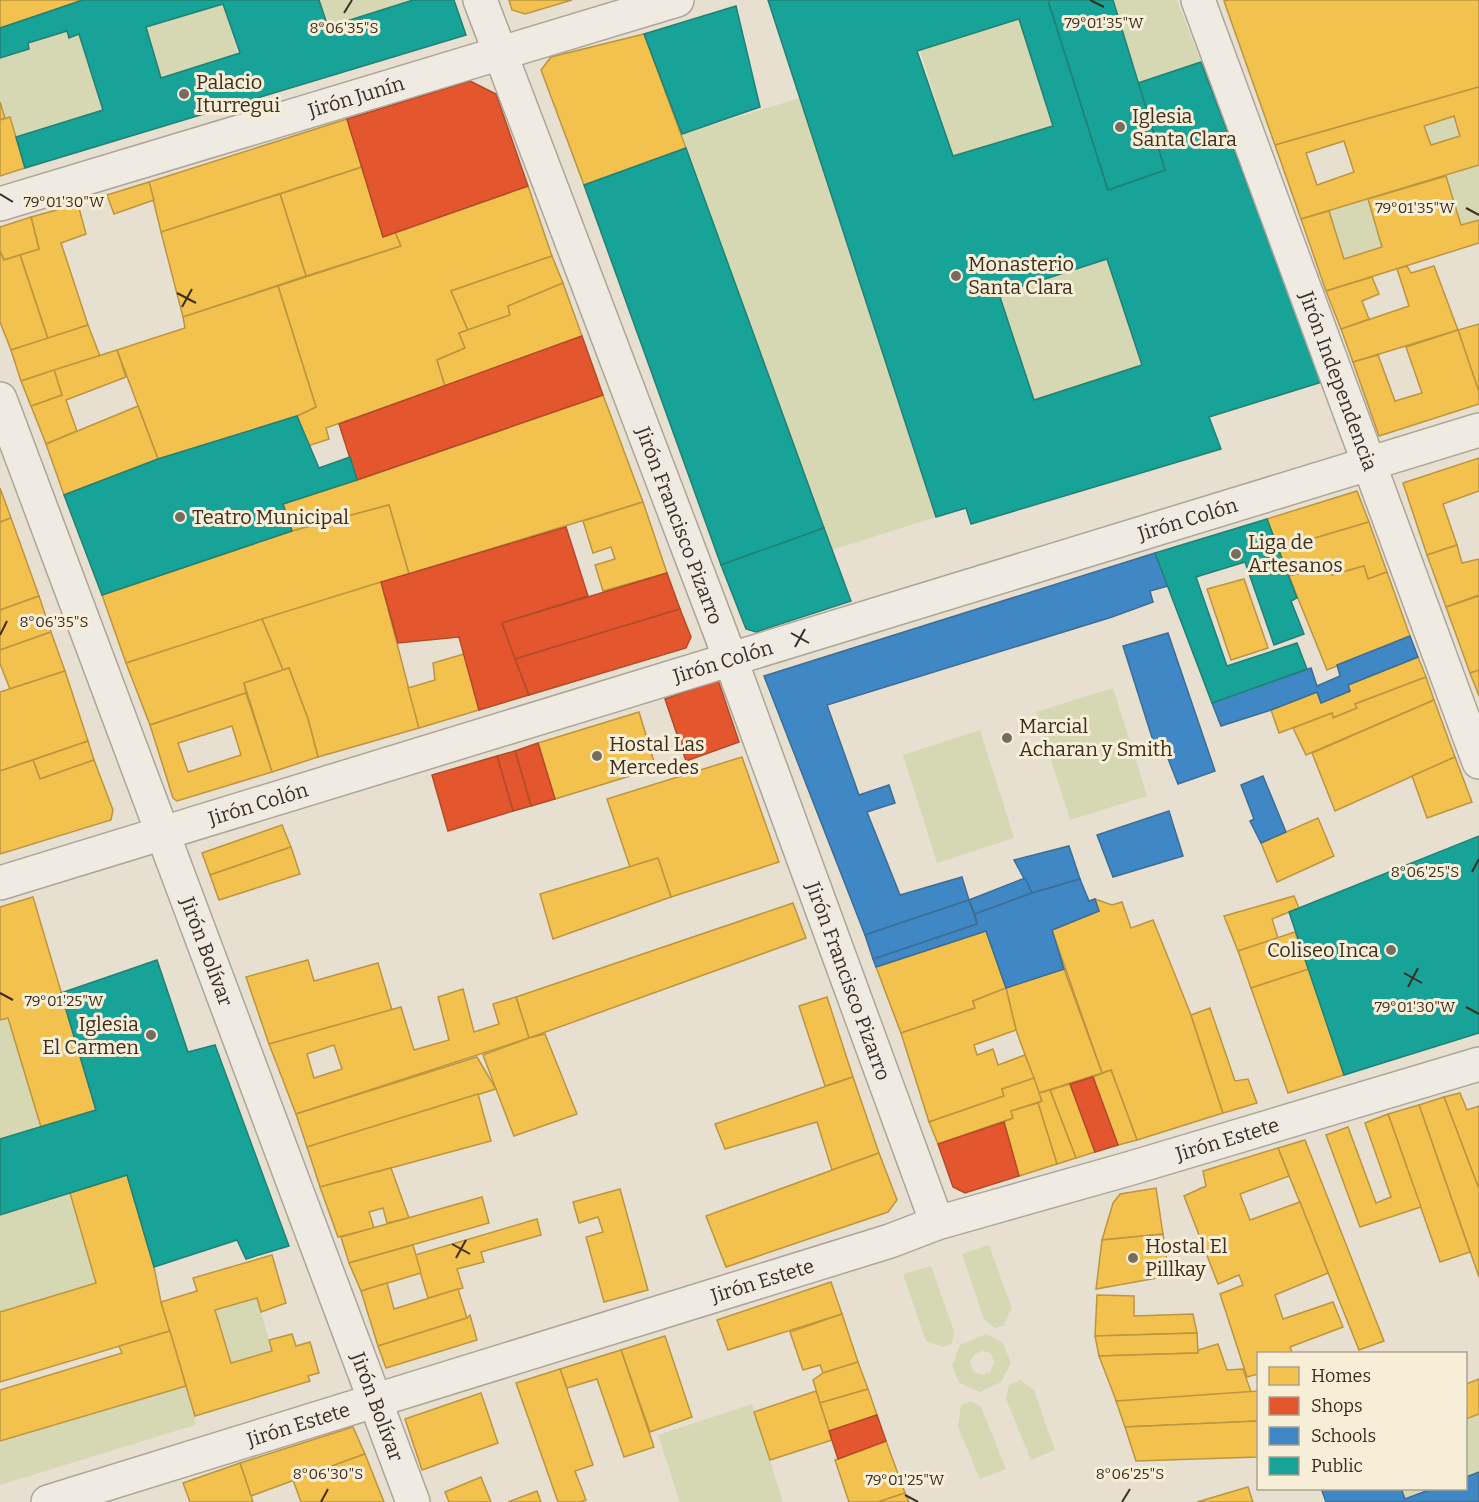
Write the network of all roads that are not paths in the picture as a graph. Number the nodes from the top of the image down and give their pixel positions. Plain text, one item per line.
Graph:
1 (480, 0) edge
2 (677, 0) edge
3 (1198, 0) edge
4 (499, 52) junction
5 (0, 204) edge
6 (0, 399) edge
7 (1479, 430) edge
8 (1368, 464) junction
9 (730, 658) junction
10 (1479, 762) edge
11 (164, 832) junction
12 (0, 883) edge
13 (1479, 1064) edge
14 (937, 1223) junction
15 (374, 1400) junction
16 (48, 1502) edge
17 (413, 1502) edge

1 - 4 street, Jirón Francisco Pizarro
2 - 4 street, Jirón Junín
3 - 8 street, Jirón Independencia
4 - 5 street, Jirón Junín
4 - 9 street, Jirón Francisco Pizarro
6 - 11 street, Jirón Bolívar
7 - 8 street, Jirón Colón
8 - 9 street, Jirón Colón
8 - 10 street, Jirón Independencia
9 - 11 street, Jirón Colón
9 - 14 street, Jirón Francisco Pizarro
11 - 12 street, Jirón Colón
11 - 15 street, Jirón Bolívar
13 - 14 street, Jirón Estete
14 - 15 street, Jirón Estete
15 - 16 street, Jirón Estete
15 - 17 street, Jirón Bolívar

